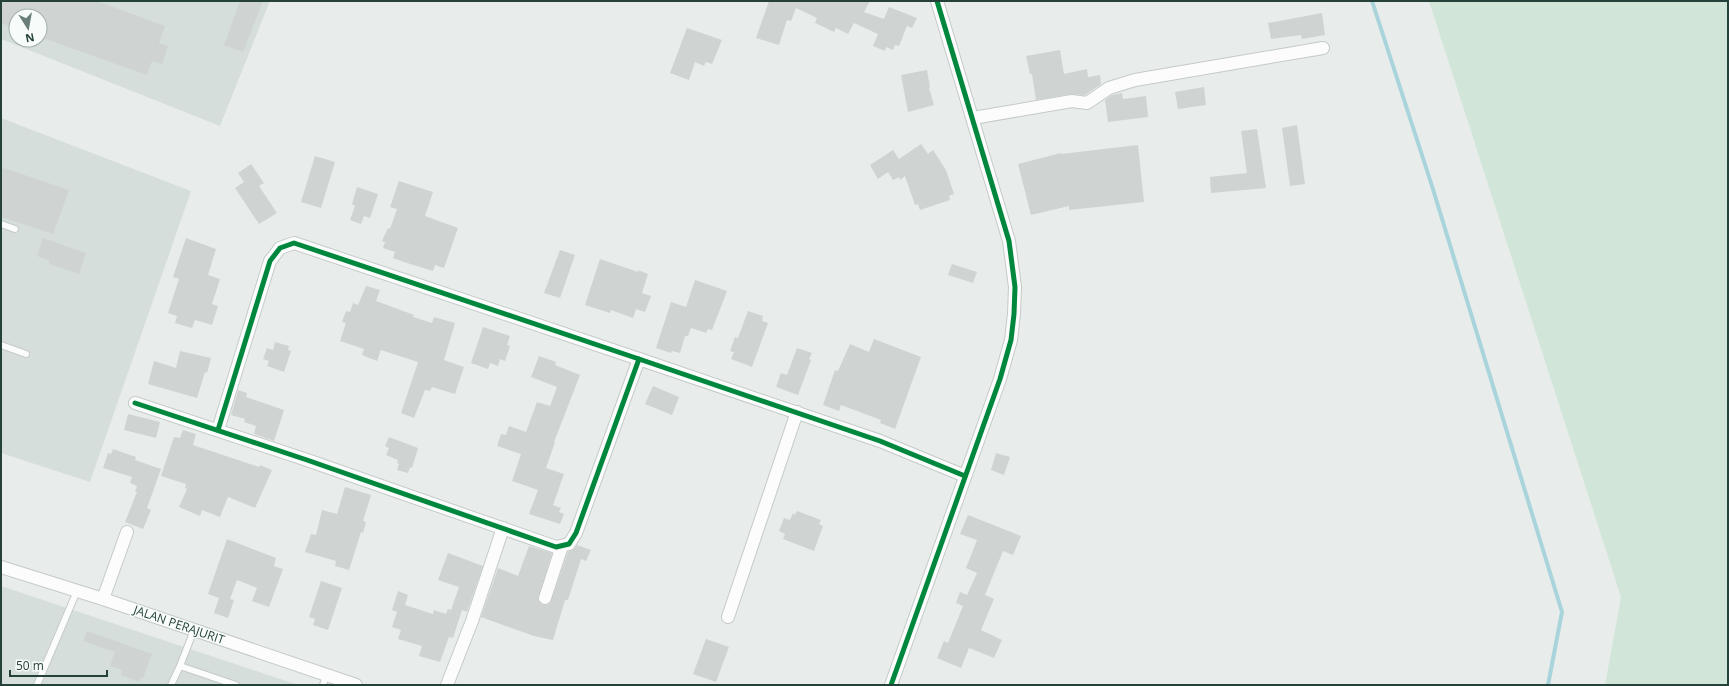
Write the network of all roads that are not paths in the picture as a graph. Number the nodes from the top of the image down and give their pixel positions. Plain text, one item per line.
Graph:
1 (937, 1) edge
2 (1323, 48) dead end
3 (974, 118) junction
4 (1, 224) edge
5 (15, 228) dead end
6 (1, 345) edge
7 (26, 354) dead end
8 (639, 359) junction
9 (135, 403) dead end
10 (797, 412) junction
11 (218, 430) junction
12 (965, 476) junction
13 (503, 528) junction
14 (127, 532) dead end
15 (562, 546) junction
16 (1, 567) edge
17 (77, 592) junction
18 (545, 598) dead end
19 (103, 599) junction
20 (728, 617) dead end
21 (194, 630) junction
22 (180, 666) junction
23 (324, 680) edge
24 (37, 685) edge
25 (171, 685) edge
26 (236, 685) edge
27 (356, 685) edge
28 (447, 685) edge
29 (891, 685) edge

1 - 3 street
2 - 3 street
3 - 12 street
4 - 5 lane
6 - 7 lane
8 - 10 street
8 - 11 street
8 - 15 street
9 - 11 street
10 - 12 street
10 - 20 street
11 - 13 street
12 - 29 street
13 - 15 street
13 - 28 street
14 - 19 street
15 - 18 street
16 - 17 street, JALAN PERAJURIT
17 - 19 street, JALAN PERAJURIT
17 - 24 lane
19 - 21 street, JALAN PERAJURIT
21 - 22 lane
21 - 23 street, JALAN PERAJURIT
22 - 25 lane
22 - 26 lane
23 - 27 street, JALAN PERAJURIT

